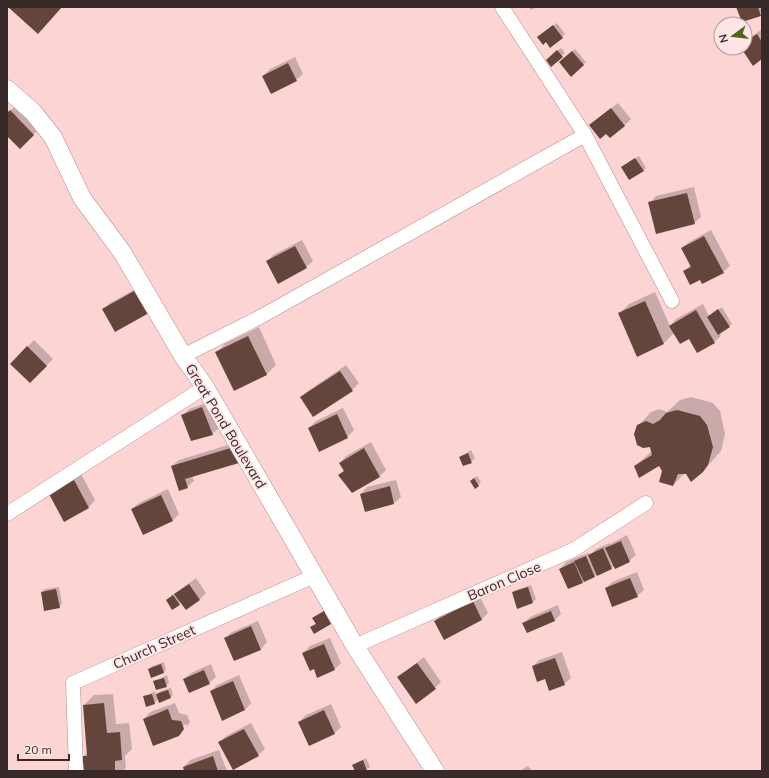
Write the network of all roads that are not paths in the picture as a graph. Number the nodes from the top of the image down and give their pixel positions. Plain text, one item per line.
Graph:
1 (502, 7) edge
2 (7, 89) edge
3 (585, 135) junction
4 (672, 301) dead end
5 (183, 356) junction
6 (205, 387) junction
7 (646, 503) dead end
8 (7, 514) edge
9 (314, 576) junction
10 (354, 646) junction
11 (76, 771) edge
12 (435, 771) edge

1 - 3 street
2 - 5 street, Great Pond Boulevard
3 - 4 street
3 - 5 street
5 - 6 street, Great Pond Boulevard
6 - 8 street
6 - 9 street, Great Pond Boulevard
7 - 10 street, Baron Close
9 - 10 street, Great Pond Boulevard
9 - 11 street, Church Street
10 - 12 street, Great Pond Boulevard

